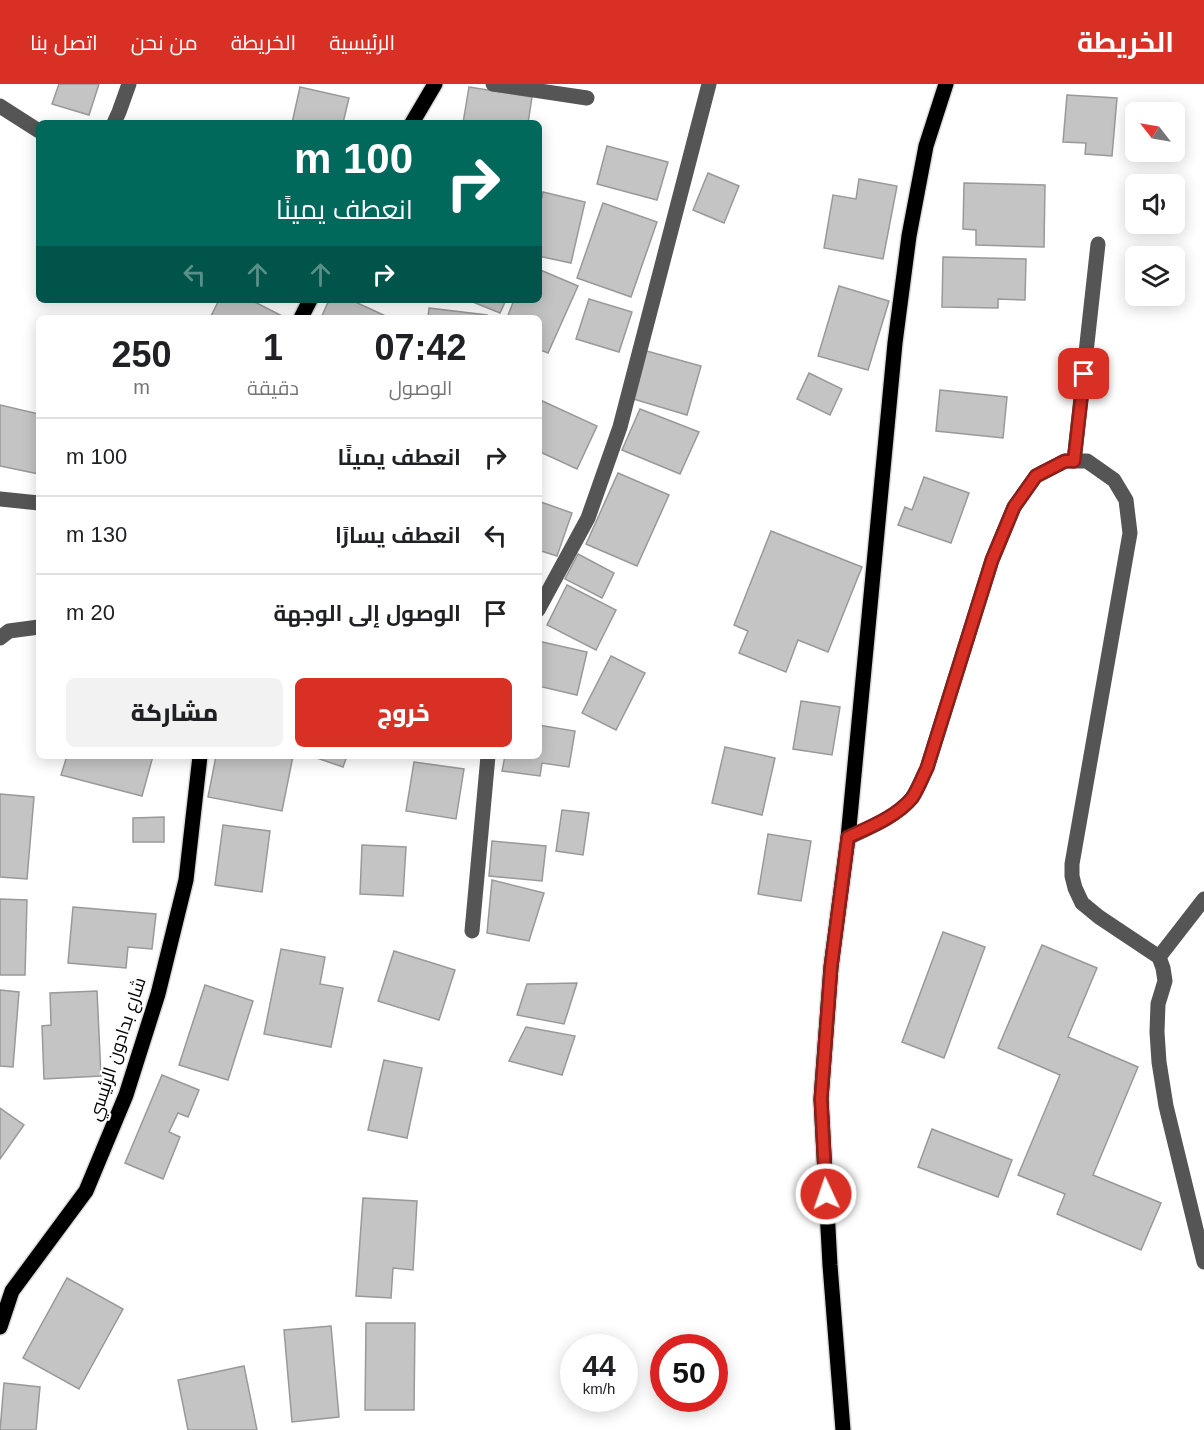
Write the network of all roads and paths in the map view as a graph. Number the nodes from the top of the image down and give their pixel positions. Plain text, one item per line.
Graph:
1 (129, 84) edge
2 (435, 84) edge
3 (493, 84) edge
4 (709, 84) edge
5 (946, 84) edge
6 (587, 98) dead end
7 (0, 106) edge
8 (115, 120) edge
9 (414, 120) edge
10 (36, 129) edge
11 (1098, 244) dead end
12 (1074, 461) junction
13 (0, 499) edge
14 (36, 503) edge
15 (542, 603) edge
16 (36, 627) edge
17 (0, 638) edge
18 (200, 759) edge
19 (488, 759) edge
20 (848, 837) junction
21 (1204, 899) edge
22 (472, 931) dead end
23 (1159, 957) junction
24 (1204, 1262) edge
25 (0, 1327) edge
26 (843, 1430) edge

1 - 8 street
2 - 9 main road
3 - 6 street
4 - 15 street
5 - 20 main road
7 - 10 street
11 - 12 street
12 - 20 street
12 - 23 street
13 - 14 street
16 - 17 street
18 - 25 main road, شارع بدادون الرئيسي
19 - 22 street
20 - 26 main road
21 - 23 street
23 - 24 street

